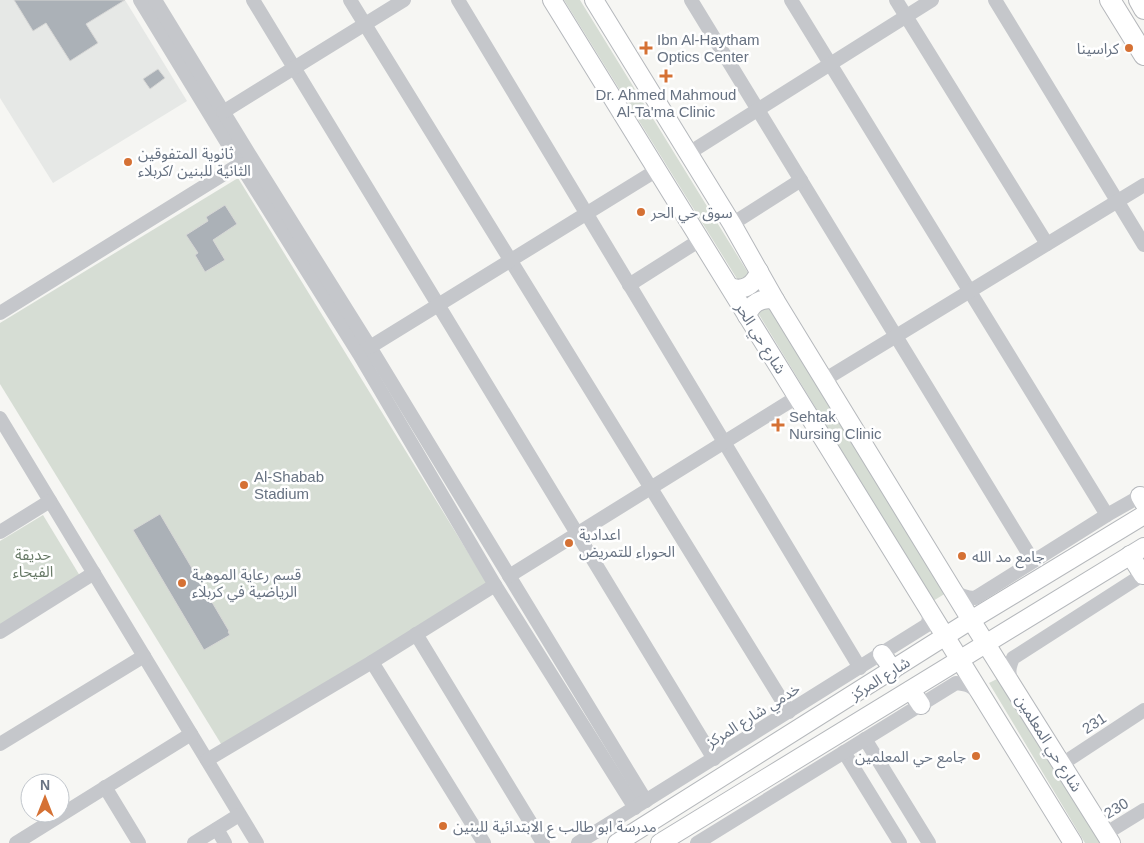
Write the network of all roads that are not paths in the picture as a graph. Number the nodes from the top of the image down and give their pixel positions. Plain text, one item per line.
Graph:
1 (140, 0) edge
2 (155, 0) edge
3 (253, 0) edge
4 (350, 0) edge
5 (404, 0) edge
6 (458, 0) edge
7 (552, 0) edge
8 (594, 0) edge
9 (691, 0) edge
10 (791, 0) edge
11 (896, 0) edge
12 (932, 0) edge
13 (995, 0) edge
14 (1110, 0) edge
15 (1138, 0) edge
16 (1144, 9) edge
17 (906, 16) junction
18 (364, 25) junction
19 (1144, 55) edge
20 (830, 64) junction
21 (294, 68) junction
22 (758, 110) junction
23 (223, 112) junction
24 (689, 153) junction
25 (240, 164) junction
26 (657, 170) junction
27 (801, 180) junction
28 (1144, 185) edge
29 (1117, 201) junction
30 (586, 213) junction
31 (732, 224) junction
32 (295, 240) junction
33 (700, 240) junction
34 (1047, 244) junction
35 (1144, 245) edge
36 (510, 261) junction
37 (758, 272) junction
38 (629, 285) junction
39 (730, 287) junction
40 (970, 291) junction
41 (775, 300) junction
42 (438, 305) junction
43 (0, 313) edge
44 (747, 316) junction
45 (896, 336) junction
46 (370, 347) junction
47 (824, 380) junction
48 (797, 397) junction
49 (0, 419) edge
50 (724, 443) junction
51 (651, 488) junction
52 (1143, 498) edge
53 (50, 501) junction
54 (1107, 515) junction
55 (1144, 515) edge
56 (0, 532) edge
57 (577, 534) junction
58 (1137, 551) edge
59 (1033, 561) junction
60 (94, 574) junction
61 (1144, 574) edge
62 (510, 576) junction
63 (495, 585) junction
64 (952, 589) junction
65 (927, 605) junction
66 (971, 620) junction
67 (0, 632) edge
68 (416, 634) junction
69 (946, 637) junction
70 (986, 644) junction
71 (882, 654) junction
72 (144, 656) junction
73 (960, 660) junction
74 (372, 662) junction
75 (860, 668) junction
76 (893, 670) junction
77 (1013, 686) junction
78 (916, 698) junction
79 (984, 699) junction
80 (1144, 710) edge
81 (789, 712) junction
82 (191, 734) junction
83 (865, 739) junction
84 (0, 744) edge
85 (844, 752) junction
86 (714, 759) junction
87 (207, 760) junction
88 (1062, 764) junction
89 (885, 772) junction
90 (866, 786) junction
91 (106, 787) junction
92 (641, 804) junction
93 (1144, 810) edge
94 (239, 814) junction
95 (217, 829) junction
96 (715, 838) edge
97 (1108, 838) edge
98 (16, 843) edge
99 (140, 843) edge
100 (194, 843) edge
101 (225, 843) edge
102 (256, 843) edge
103 (484, 843) edge
104 (542, 843) edge
105 (578, 843) edge
106 (617, 843) edge
107 (660, 843) edge
108 (697, 843) edge
109 (900, 843) edge
110 (929, 843) edge
111 (1073, 843) edge

1 - 25 street
2 - 23 street
3 - 21 street
4 - 18 street
5 - 18 street
6 - 30 street
7 - 26 main road, شارع حي الحر
8 - 24 main road
9 - 22 street
10 - 20 street
11 - 17 street
12 - 17 street
13 - 29 street
14 - 19 highway
15 - 16 highway
17 - 20 street
17 - 34 street
18 - 21 street
18 - 36 street
20 - 22 street
20 - 40 street
21 - 23 street
21 - 42 street
22 - 24 street
22 - 27 street
23 - 32 street
24 - 31 main road
25 - 32 street
25 - 43 street
26 - 30 street
26 - 33 main road, شارع حي الحر
27 - 31 street
27 - 45 street
28 - 29 street
29 - 34 street
29 - 35 street
30 - 36 street
30 - 38 street
31 - 37 main road
32 - 46 street
32 - 63 street
33 - 38 street
33 - 39 main road, شارع حي الحر
34 - 40 street
36 - 42 street
36 - 51 street
37 - 39 main road
37 - 41 main road
38 - 50 street
39 - 44 main road, شارع حي الحر
40 - 45 street
40 - 54 street
41 - 44 main road
41 - 47 main road
42 - 46 street
42 - 57 street
44 - 48 main road, شارع حي الحر
45 - 47 street
45 - 59 street
46 - 62 street
47 - 64 main road
48 - 50 street
48 - 65 main road, شارع حي الحر
49 - 53 street
50 - 51 street
50 - 75 street
51 - 57 street
51 - 81 street
52 - 54 street
53 - 56 street
53 - 60 street
54 - 59 street
55 - 66 main road, شارع المركز
57 - 62 street
57 - 86 street
58 - 61 main road
58 - 70 main road, شارع المركز
59 - 64 street
60 - 67 street
60 - 72 street
61 - 77 street
62 - 92 street
63 - 68 street
63 - 92 street
64 - 66 main road
65 - 69 main road, شارع حي الحر
65 - 71 street, خدمي شارع المركز
66 - 69 main road, شارع المركز
66 - 70 main road
68 - 74 street
68 - 104 street
69 - 73 main road, شارع حي الحر
69 - 76 main road, شارع المركز
70 - 73 main road, شارع المركز
70 - 77 main road, شارع حي المعلمين
71 - 75 street, خدمي شارع المركز
71 - 76 main road
72 - 82 street
72 - 84 street
73 - 78 main road, شارع المركز
73 - 79 main road, شارع حي الحر
74 - 87 street
74 - 103 street
75 - 81 street, خدمي شارع المركز
76 - 106 main road, شارع المركز
77 - 88 main road, شارع حي المعلمين
78 - 79 street
78 - 83 street
78 - 107 main road, شارع المركز
79 - 111 main road
80 - 88 street, 231
81 - 86 street, خدمي شارع المركز
82 - 87 street
82 - 91 street
83 - 85 street
83 - 89 street
85 - 90 street
85 - 96 street
86 - 92 street, خدمي شارع المركز
87 - 94 street
88 - 97 main road, شارع حي المعلمين
89 - 90 street
89 - 110 street
90 - 109 street
91 - 98 street
91 - 99 street
92 - 105 street, خدمي شارع المركز
93 - 97 street, 230
94 - 95 street
94 - 102 street
95 - 100 street
95 - 101 street
96 - 108 street

